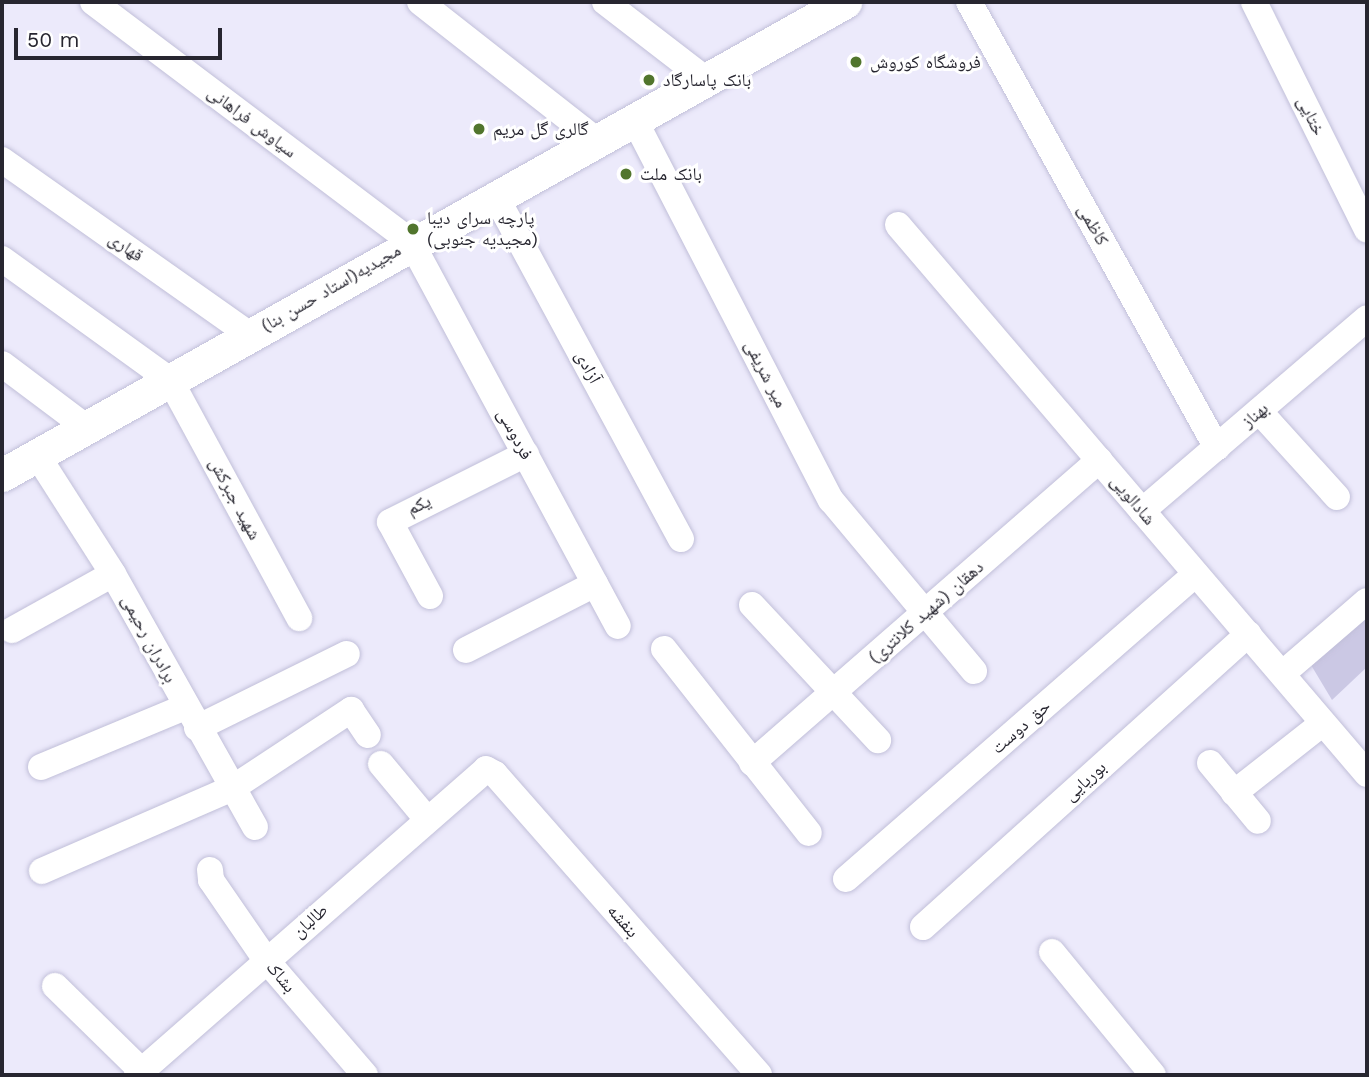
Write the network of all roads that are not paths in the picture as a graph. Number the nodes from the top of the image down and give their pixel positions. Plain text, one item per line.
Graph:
1 (93, 2) edge
2 (420, 2) edge
3 (605, 2) edge
4 (845, 2) edge
5 (968, 2) edge
6 (1254, 2) edge
7 (705, 79) junction
8 (634, 118) junction
9 (596, 139) junction
10 (2, 160) edge
11 (495, 195) junction
12 (898, 225) dead end
13 (1367, 230) edge
14 (411, 242) junction
15 (2, 259) edge
16 (1365, 324) edge
17 (250, 334) junction
18 (2, 363) edge
19 (170, 380) junction
20 (1259, 411) junction
21 (86, 427) junction
22 (1217, 448) junction
23 (526, 454) junction
24 (37, 455) junction
25 (1099, 460) junction
26 (2, 475) edge
27 (1337, 497) dead end
28 (1142, 511) junction
29 (681, 539) dead end
30 (113, 574) junction
31 (1196, 574) junction
32 (595, 583) junction
33 (430, 596) dead end
34 (1367, 601) edge
35 (752, 605) dead end
36 (924, 613) junction
37 (299, 618) dead end
38 (618, 626) dead end
39 (12, 630) dead end
40 (1248, 634) junction
41 (664, 649) dead end
42 (466, 650) dead end
43 (347, 654) dead end
44 (974, 671) dead end
45 (1282, 674) junction
46 (833, 692) junction
47 (191, 717) junction
48 (1323, 723) junction
49 (368, 735) dead end
50 (878, 740) dead end
51 (752, 763) junction
52 (381, 764) dead end
53 (1210, 764) dead end
54 (41, 767) dead end
55 (486, 769) joint
56 (1367, 774) edge
57 (231, 789) junction
58 (1234, 793) junction
59 (426, 818) junction
60 (1258, 821) dead end
61 (255, 827) dead end
62 (809, 834) dead end
63 (210, 870) dead end
64 (42, 872) dead end
65 (846, 879) dead end
66 (923, 927) dead end
67 (1052, 952) dead end
68 (266, 960) junction
69 (55, 986) dead end
70 (142, 1074) edge
71 (365, 1075) edge
72 (759, 1075) edge
73 (1153, 1075) edge

1 - 14 street, سیاوش فراهانی
2 - 9 street
3 - 7 street
4 - 7 main road, مجیدیه(استاد حسن بنا)
5 - 22 street, کاظمی
6 - 13 street, ختایی
7 - 8 main road, مجیدیه(استاد حسن بنا)
8 - 9 main road, مجیدیه(استاد حسن بنا)
8 - 36 street, میر شریفی
9 - 11 main road, مجیدیه(استاد حسن بنا)
10 - 17 street, قهاری
11 - 14 main road, مجیدیه(استاد حسن بنا)
11 - 29 street, آزادی
12 - 25 street, شادالویی
14 - 17 main road, مجیدیه(استاد حسن بنا)
14 - 23 street, فردوسی
15 - 19 street
16 - 20 street, بهناز
17 - 19 main road, مجیدیه(استاد حسن بنا)
18 - 21 street
19 - 21 main road, مجیدیه(استاد حسن بنا)
19 - 37 street, شهید جبرکش
20 - 22 street, بهناز
20 - 27 street
21 - 24 main road, مجیدیه(استاد حسن بنا)
22 - 28 street, بهناز
23 - 32 street, فردوسی
23 - 33 street, یکم
24 - 26 main road, مجیدیه(استاد حسن بنا)
24 - 30 street, برادران رحیمی
25 - 28 street, شادالویی
25 - 36 street, دهقان (شهید کلانتری)
28 - 31 street, شادالویی
30 - 39 street
30 - 47 street, برادران رحیمی
31 - 40 street, شادالویی
31 - 65 street, حق دوست
32 - 38 street, فردوسی
32 - 42 street
34 - 45 street
35 - 46 street
36 - 44 street, میر شریفی
36 - 46 street, دهقان (شهید کلانتری)
40 - 45 street, شادالویی
40 - 66 street, بوریایی
41 - 51 street
43 - 47 street
45 - 48 street, شادالویی
46 - 50 street
46 - 51 street, دهقان (شهید کلانتری)
47 - 54 street
47 - 57 street, برادران رحیمی
48 - 56 street, شادالویی
48 - 58 street
49 - 57 street
51 - 62 street
52 - 59 street
53 - 58 street
55 - 59 street, طالبان
55 - 72 street, بنفشه
57 - 61 street, برادران رحیمی
57 - 64 street
58 - 60 street
59 - 68 street, طالبان
63 - 68 street, بشاک
67 - 73 street
68 - 70 street, طالبان
68 - 71 street, بشاک
69 - 70 street

